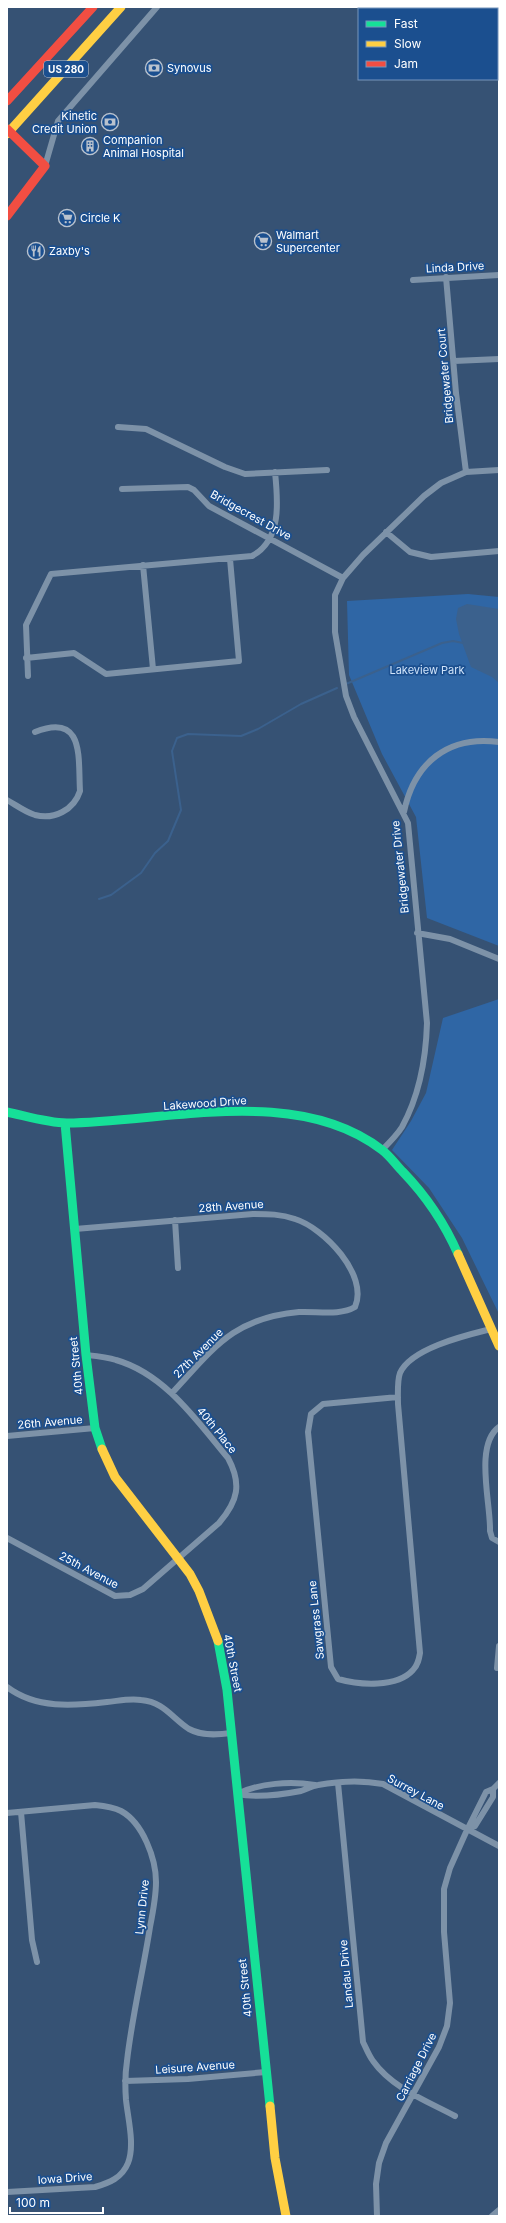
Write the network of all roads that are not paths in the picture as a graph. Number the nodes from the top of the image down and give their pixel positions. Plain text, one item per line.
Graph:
1 (93, 7) edge
2 (122, 7) edge
3 (157, 7) edge
4 (7, 102) edge
5 (8, 132) edge
6 (45, 166) junction
7 (7, 216) edge
8 (499, 275) edge
9 (446, 277) junction
10 (413, 280) dead end
11 (499, 359) edge
12 (454, 361) junction
13 (118, 427) dead end
14 (327, 470) dead end
15 (499, 470) edge
16 (275, 472) junction
17 (466, 472) junction
18 (122, 489) dead end
19 (386, 532) junction
20 (270, 538) junction
21 (499, 551) edge
22 (230, 559) junction
23 (143, 565) junction
24 (343, 578) junction
25 (26, 658) junction
26 (153, 669) junction
27 (28, 676) dead end
28 (35, 732) dead end
29 (499, 742) edge
30 (7, 800) edge
31 (404, 812) junction
32 (417, 933) junction
33 (499, 959) edge
34 (7, 1112) edge
35 (65, 1123) junction
36 (382, 1150) junction
37 (175, 1220) junction
38 (74, 1229) junction
39 (178, 1268) dead end
40 (356, 1307) joint
41 (491, 1329) junction
42 (499, 1346) edge
43 (86, 1355) junction
44 (172, 1393) junction
45 (398, 1397) junction
46 (499, 1427) edge
47 (95, 1428) junction
48 (7, 1436) edge
49 (7, 1538) edge
50 (499, 1542) edge
51 (179, 1558) junction
52 (499, 1646) edge
53 (497, 1668) dead end
54 (8, 1689) edge
55 (231, 1733) junction
56 (338, 1783) junction
57 (499, 1783) edge
58 (318, 1785) junction
59 (237, 1794) junction
60 (21, 1812) junction
61 (7, 1813) edge
62 (467, 1830) junction
63 (499, 1846) edge
64 (37, 1962) dead end
65 (266, 2072) junction
66 (125, 2081) junction
67 (414, 2095) junction
68 (455, 2116) dead end
69 (7, 2192) edge
70 (499, 2210) edge
71 (286, 2216) edge
72 (377, 2216) edge
73 (492, 2216) edge

1 - 4 main road, US 280
2 - 5 main road, US 280
3 - 6 street
5 - 6 main road
6 - 7 main road
8 - 9 street, Linda Drive
9 - 10 street, Linda Drive
9 - 12 street, Bridgewater Court
11 - 12 street
12 - 17 street, Bridgewater Court
13 - 16 street
14 - 16 street
15 - 17 street, Bridgewater Drive
16 - 20 street
17 - 19 street, Bridgewater Drive
18 - 20 street, Bridgecrest Drive
19 - 21 street
19 - 24 street, Bridgewater Drive
20 - 22 street
20 - 24 street, Bridgecrest Drive
22 - 23 street
22 - 26 street
23 - 25 street
23 - 26 street
24 - 31 street, Bridgewater Drive
25 - 26 street
25 - 27 street
28 - 30 street
29 - 31 street
31 - 32 street, Bridgewater Drive
32 - 33 street
32 - 36 street, Bridgewater Drive
34 - 35 main road, Lakewood Drive
35 - 36 main road, Lakewood Drive
35 - 38 main road, 40th Street
36 - 41 main road, Lakewood Drive
37 - 38 street, 28th Avenue
37 - 39 street
37 - 40 street, 28th Avenue
38 - 43 main road, 40th Street
40 - 44 street, 27th Avenue
41 - 42 main road, Lakewood Drive
41 - 45 street, Sawgrass Lane
43 - 44 street, 40th Place
43 - 47 main road, 40th Street
44 - 51 street, 40th Place
45 - 45 street, Sawgrass Lane
46 - 50 street
47 - 48 street, 26th Avenue
47 - 51 main road, 40th Street
49 - 51 street, 25th Avenue
51 - 55 main road, 40th Street
52 - 53 street
54 - 55 street
55 - 59 main road, 40th Street
56 - 58 street, Surrey Lane
56 - 62 street, Surrey Lane
56 - 67 street, Landau Drive
57 - 62 street, Carriage Drive
58 - 59 street, Surrey Lane
58 - 59 street, Surrey Lane
59 - 65 main road, 40th Street
60 - 61 street, Lynn Drive
60 - 64 street
60 - 66 street, Lynn Drive
62 - 63 street, Surrey Lane
62 - 67 street, Carriage Drive
65 - 66 street, Leisure Avenue
65 - 71 main road, 40th Street
66 - 69 street, Iowa Drive
67 - 68 street, Landau Drive
67 - 72 street, Carriage Drive
70 - 73 street

